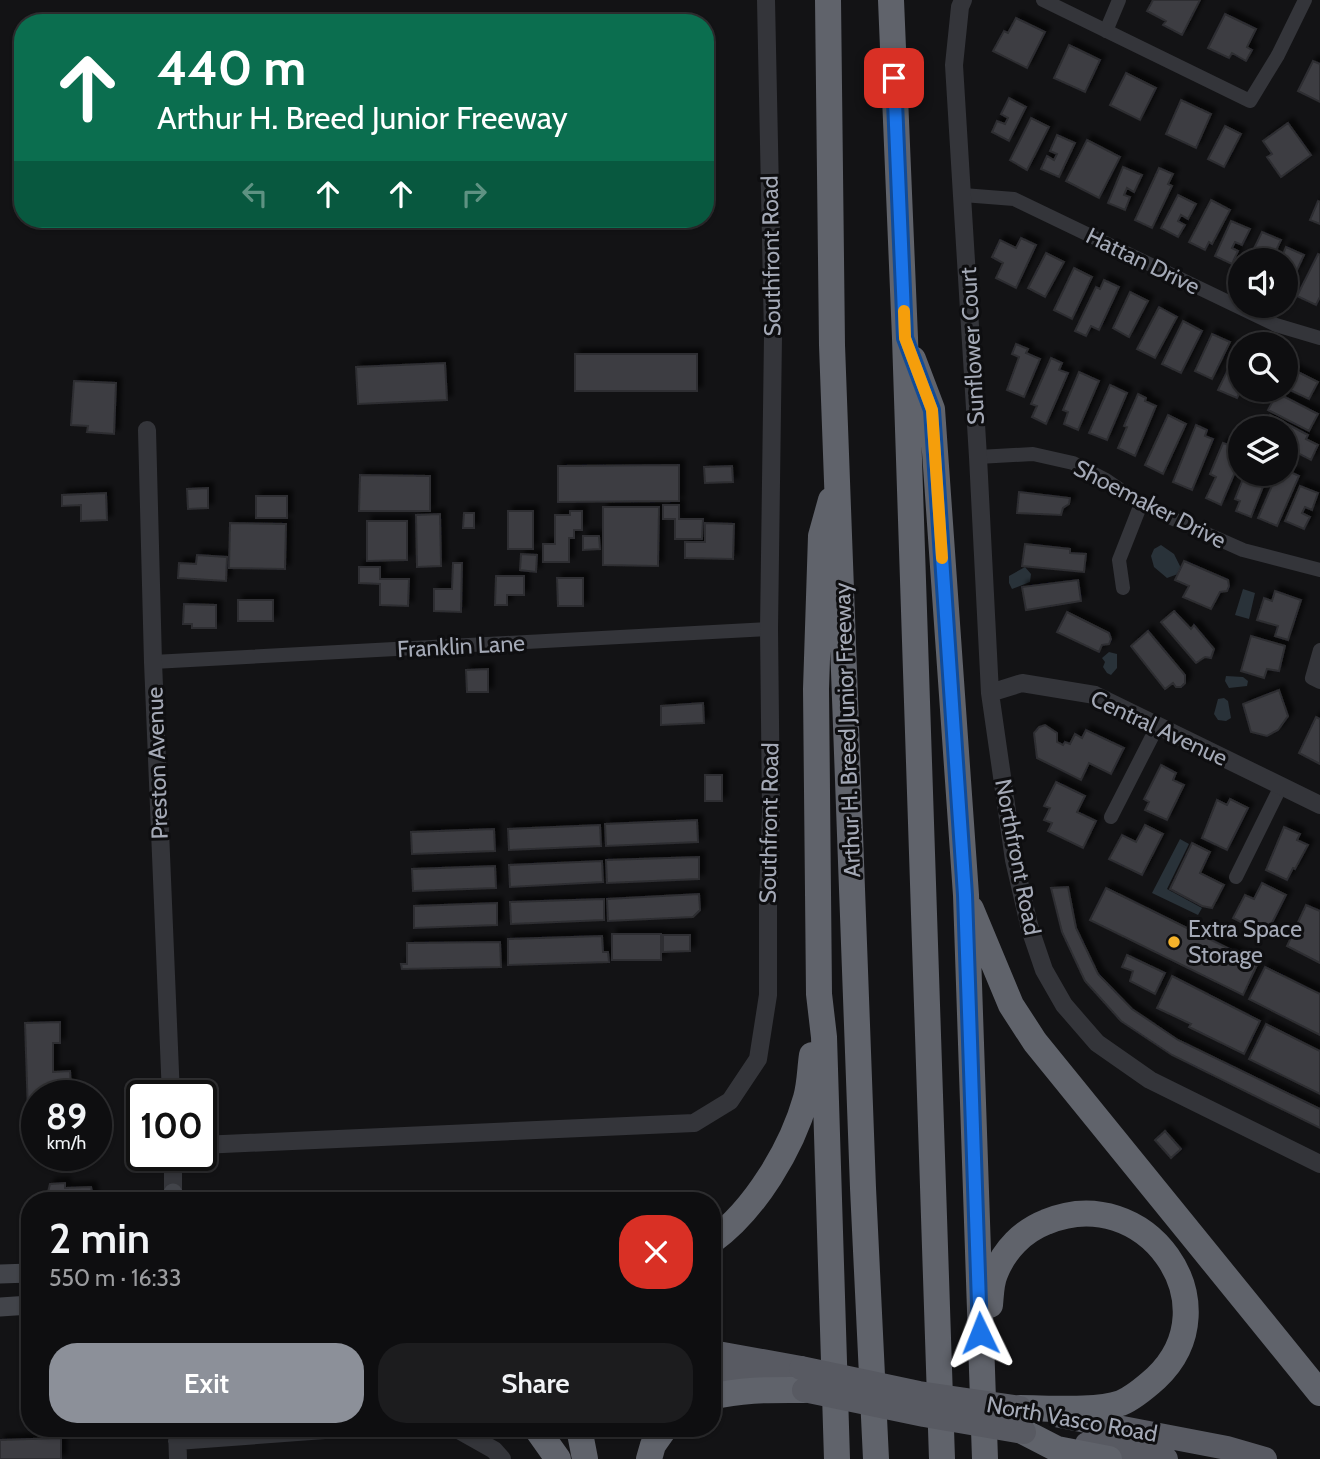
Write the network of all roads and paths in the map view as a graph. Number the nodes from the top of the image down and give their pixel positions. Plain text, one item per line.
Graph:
1 (766, 0) edge
2 (828, 0) edge
3 (891, 0) edge
4 (963, 0) edge
5 (1043, 0) edge
6 (1119, 0) edge
7 (1305, 0) edge
8 (1106, 31) junction
9 (963, 195) junction
10 (905, 338) junction
11 (1320, 338) edge
12 (147, 430) dead end
13 (978, 457) junction
14 (838, 474) junction
15 (1141, 503) junction
16 (1320, 570) edge
17 (1123, 588) dead end
18 (769, 629) junction
19 (1320, 650) edge
20 (153, 662) junction
21 (1320, 682) edge
22 (990, 693) junction
23 (1157, 725) junction
24 (1281, 786) junction
25 (1320, 805) edge
26 (1111, 817) dead end
27 (1236, 877) dead end
28 (965, 895) junction
29 (819, 994) junction
30 (170, 1080) edge
31 (217, 1144) edge
32 (1320, 1164) edge
33 (173, 1171) edge
34 (173, 1192) edge
35 (721, 1234) edge
36 (21, 1273) edge
37 (0, 1274) edge
38 (21, 1306) edge
39 (0, 1307) edge
40 (980, 1333) junction
41 (721, 1355) edge
42 (721, 1373) edge
43 (803, 1379) junction
44 (1320, 1393) edge
45 (721, 1395) edge
46 (1022, 1420) junction
47 (247, 1437) edge
48 (471, 1437) edge
49 (542, 1437) edge
50 (581, 1437) edge
51 (659, 1437) edge
52 (177, 1443) edge
53 (502, 1459) edge
54 (558, 1459) edge
55 (585, 1459) edge
56 (649, 1459) edge
57 (837, 1459) edge
58 (876, 1459) edge
59 (942, 1459) edge
60 (985, 1459) edge
61 (1109, 1459) edge
62 (1166, 1459) edge
63 (1265, 1459) edge

1 - 18 street, Southfront Road
2 - 14 highway, Arthur H. Breed Junior Freeway
3 - 10 highway
4 - 9 street, Sunflower Court
5 - 8 street
6 - 8 street
7 - 8 street
9 - 11 street, Hattan Drive
9 - 13 street, Sunflower Court
10 - 28 highway
10 - 59 highway
12 - 20 street, Preston Avenue
13 - 15 street, Shoemaker Drive
13 - 22 street, Sunflower Court
14 - 29 highway
14 - 58 highway, Arthur H. Breed Junior Freeway
15 - 16 street, Shoemaker Drive
15 - 17 street
18 - 20 street, Franklin Lane
18 - 31 street, Southfront Road
19 - 21 street
20 - 30 street, Preston Avenue
22 - 23 street, Central Avenue
22 - 32 street, Northfront Road
23 - 24 street, Central Avenue
23 - 26 street
24 - 25 street, Central Avenue
24 - 27 street
28 - 40 highway
28 - 44 highway
29 - 35 highway
29 - 57 highway
33 - 34 street
36 - 37 main road
38 - 39 main road
40 - 46 highway
40 - 60 highway
41 - 43 highway
42 - 43 highway
43 - 45 highway
43 - 46 highway, North Vasco Road, bridge
46 - 61 highway
46 - 62 highway, North Vasco Road
46 - 63 highway, North Vasco Road
47 - 52 street
48 - 53 street
49 - 54 highway
50 - 55 highway
51 - 56 highway

